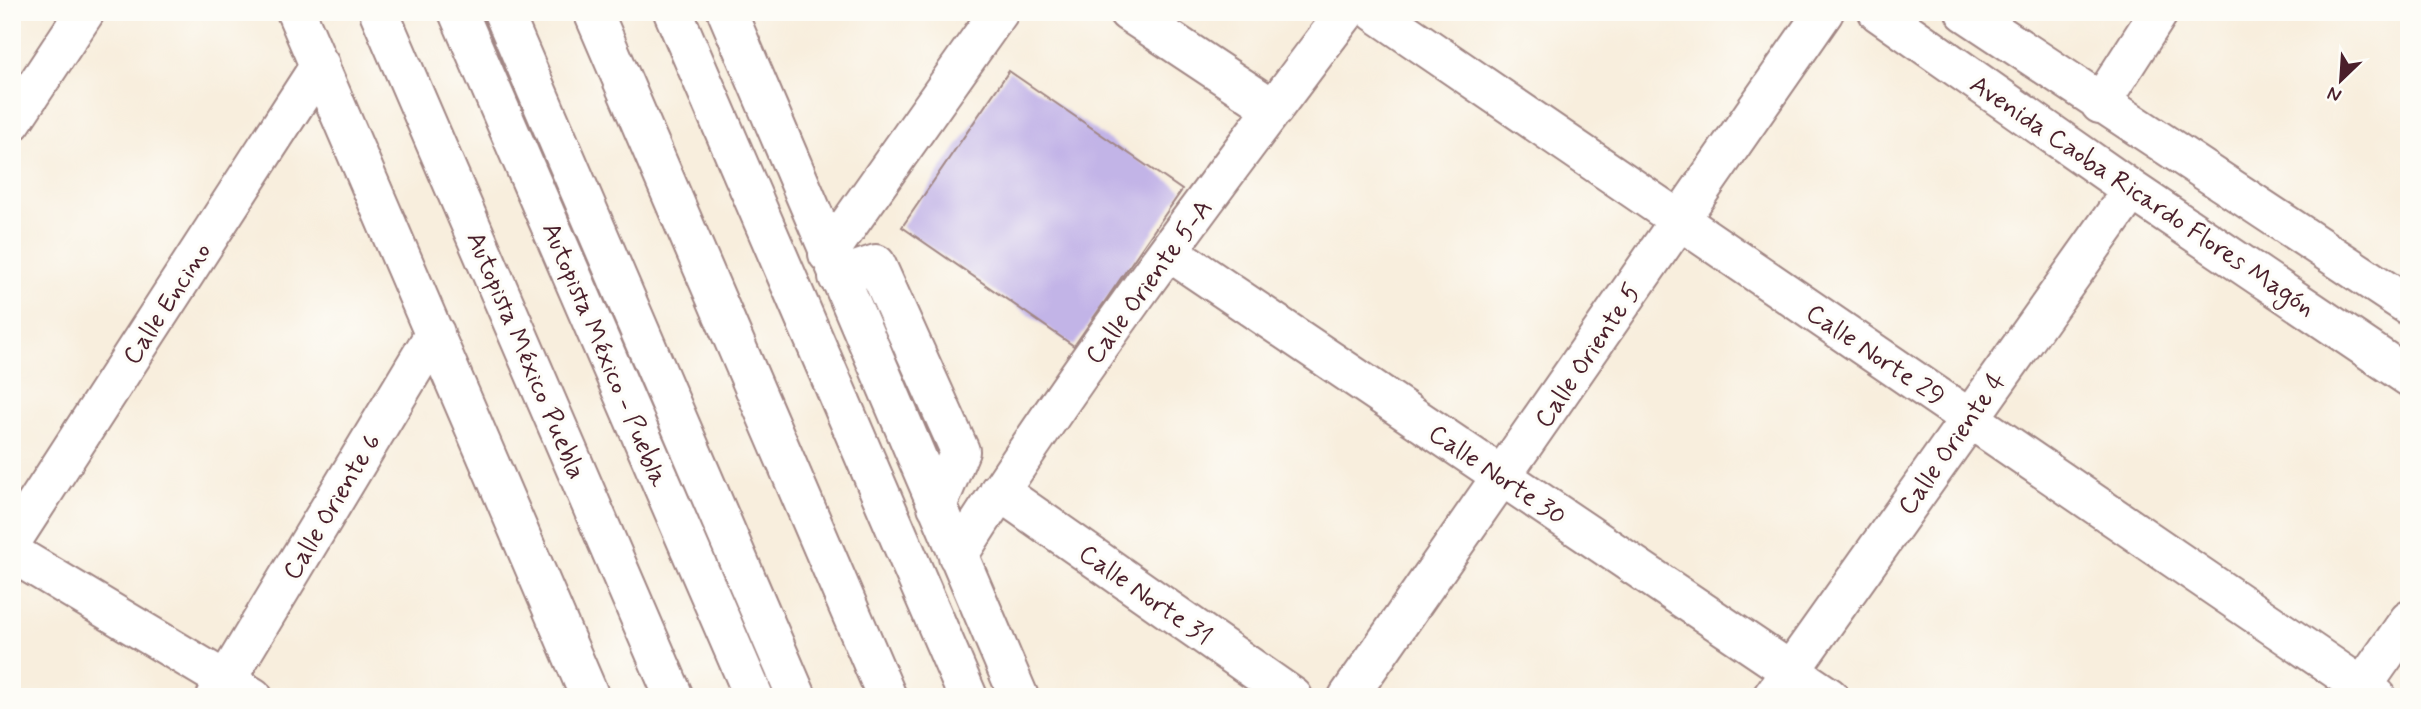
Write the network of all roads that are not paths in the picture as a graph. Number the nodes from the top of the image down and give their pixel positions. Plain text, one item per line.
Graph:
1 (85, 12) edge
2 (296, 12) edge
3 (379, 12) edge
4 (458, 12) edge
5 (476, 12) edge
6 (503, 12) edge
7 (593, 12) edge
8 (673, 12) edge
9 (727, 12) edge
10 (999, 12) edge
11 (1128, 12) edge
12 (1346, 12) edge
13 (1375, 12) edge
14 (1824, 12) edge
15 (1878, 12) edge
16 (1965, 12) edge
17 (2159, 12) edge
18 (320, 65) junction
19 (2100, 104) junction
20 (1273, 108) junction
21 (14, 116) edge
22 (2132, 190) junction
23 (1680, 220) junction
24 (1168, 251) junction
25 (833, 266) junction
26 (2405, 296) edge
27 (435, 333) junction
28 (2409, 377) edge
29 (1969, 418) junction
30 (1503, 478) junction
31 (999, 491) junction
32 (12, 541) edge
33 (12, 554) edge
34 (958, 555) junction
35 (2409, 620) edge
36 (1781, 684) edge
37 (232, 691) edge
38 (2365, 693) edge
39 (590, 697) edge
40 (674, 697) edge
41 (754, 697) edge
42 (773, 697) edge
43 (797, 697) edge
44 (887, 697) edge
45 (968, 697) edge
46 (1019, 697) edge
47 (1293, 697) edge
48 (1348, 697) edge
49 (1829, 697) edge

1 - 21 main road
2 - 18 main road
3 - 40 main road, Autopista México Puebla
4 - 41 main road, Autopista México - Puebla
5 - 42 main road
6 - 43 main road
7 - 44 main road
8 - 45 main road
9 - 25 main road
10 - 25 main road
11 - 20 main road
12 - 20 main road, Calle Oriente 5-A
13 - 23 main road, Calle Norte 29
14 - 23 main road, Calle Oriente 5
15 - 22 main road, Avenida Caoba Ricardo Flores Magón
16 - 19 main road, Avenida Caoba Ricardo Flores Magón
17 - 19 main road
18 - 27 main road
18 - 32 main road, Calle Encino
19 - 26 main road, Avenida Caoba Ricardo Flores Magón
20 - 24 main road, Calle Oriente 5-A
22 - 28 main road, Avenida Caoba Ricardo Flores Magón
22 - 29 main road, Calle Oriente 4
23 - 29 main road, Calle Norte 29
23 - 30 main road, Calle Oriente 5
24 - 30 main road, Calle Norte 30
24 - 31 main road, Calle Oriente 5-A
25 - 34 main road
27 - 37 main road, Calle Oriente 6
27 - 39 main road
29 - 36 main road, Calle Oriente 4
29 - 38 main road, Calle Norte 29
30 - 36 main road, Calle Norte 30
30 - 48 main road, Calle Oriente 5
31 - 34 main road, Calle Oriente 5-A
31 - 47 main road, Calle Norte 31
33 - 37 main road
34 - 46 main road
35 - 38 main road
36 - 49 main road, Calle Norte 30

